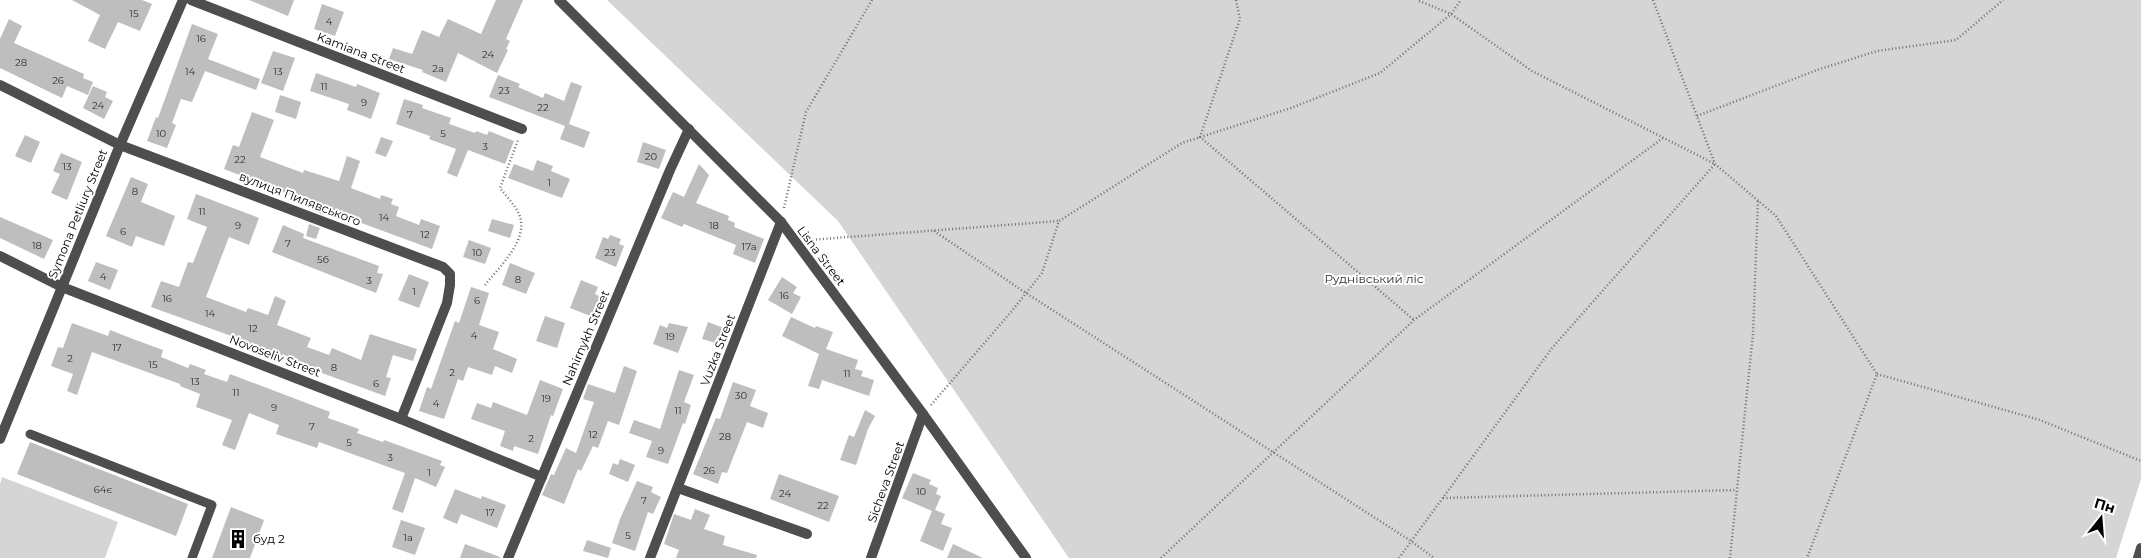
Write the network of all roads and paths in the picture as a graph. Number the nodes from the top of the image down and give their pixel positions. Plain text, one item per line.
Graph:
1 (183, 0) edge
2 (192, 0) edge
3 (560, 0) edge
4 (872, 0) edge
5 (1236, 0) edge
6 (1417, 0) edge
7 (1461, 0) edge
8 (1653, 0) edge
9 (2003, 0) edge
10 (1450, 14) junction
11 (0, 86) edge
12 (1697, 116) junction
13 (522, 129) joint
14 (689, 129) junction
15 (1200, 137) junction
16 (1663, 138) junction
17 (120, 144) junction
18 (1715, 164) junction
19 (1758, 201) junction
20 (1059, 221) junction
21 (781, 222) junction
22 (934, 231) junction
23 (795, 242) junction
24 (0, 256) edge
25 (485, 285) dead end
26 (62, 287) junction
27 (1026, 293) junction
28 (1414, 320) junction
29 (1876, 374) junction
30 (924, 414) junction
31 (401, 419) junction
32 (30, 434) dead end
33 (0, 439) edge
34 (1272, 452) junction
35 (2141, 461) edge
36 (542, 477) junction
37 (678, 488) junction
38 (1736, 490) junction
39 (1443, 498) junction
40 (807, 534) dead end
41 (1411, 541) junction
42 (2141, 548) edge
43 (192, 558) edge
44 (508, 558) edge
45 (650, 558) edge
46 (871, 558) edge
47 (1026, 558) edge
48 (1161, 558) edge
49 (1399, 558) edge
50 (1434, 558) edge
51 (1730, 558) edge
52 (1808, 558) edge
53 (2138, 558) edge

1 - 17 street, Symona Petliury Street
2 - 13 street, Kamiana Street
3 - 14 street, Lisna Street
4 - 21 path
5 - 15 path
6 - 10 path
7 - 10 path
8 - 12 path
9 - 12 path
10 - 15 path
10 - 16 path
11 - 17 street, вулиця Пилявського
12 - 18 path
13 - 25 path
14 - 21 street, Lisna Street
14 - 36 street, Nahirnykh Street
15 - 20 path
15 - 28 path
16 - 18 path
16 - 28 path
17 - 26 street, Symona Petliury Street
17 - 31 street, вулиця Пилявського
18 - 19 path
18 - 39 path
19 - 29 path
19 - 38 path
20 - 22 path
20 - 27 path
21 - 23 street, Lisna Street
21 - 37 street, Vuzka Street
22 - 23 path
22 - 27 path
23 - 30 street, Lisna Street
24 - 26 street, Novoseliv Street
26 - 31 street, Novoseliv Street
26 - 33 street, Symona Petliury Street
27 - 30 path
27 - 34 path
28 - 34 path
29 - 35 path
29 - 52 path
30 - 46 street, Sicheva Street
30 - 47 street, Lisna Street
31 - 36 street, Novoseliv Street
32 - 43 lane
34 - 41 path
34 - 48 path
36 - 44 street, Nahirnykh Street
37 - 40 street
37 - 45 street, Vuzka Street
38 - 39 path
38 - 51 path
39 - 41 path
41 - 49 path
41 - 50 path
42 - 53 street

